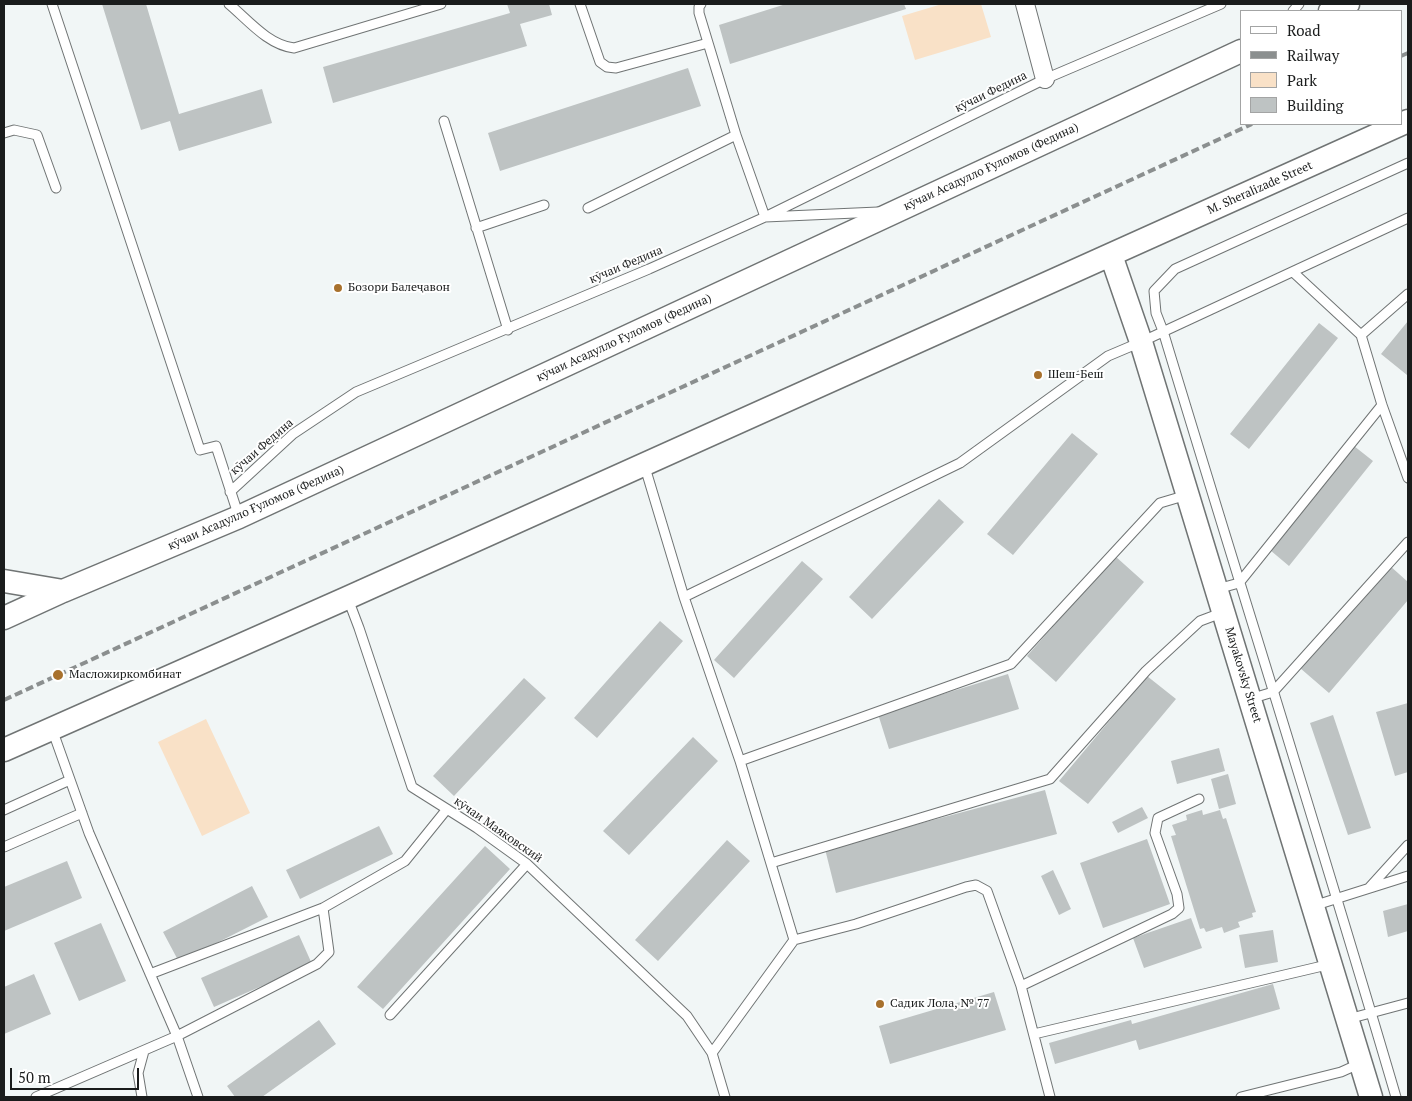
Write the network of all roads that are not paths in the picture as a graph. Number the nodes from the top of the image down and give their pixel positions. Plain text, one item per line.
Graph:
1 (52, 4) edge
2 (229, 4) edge
3 (441, 4) edge
4 (580, 4) edge
5 (701, 4) edge
6 (1025, 4) edge
7 (1221, 4) edge
8 (1348, 4) edge
9 (1333, 10) edge
10 (708, 43) junction
11 (1240, 51) edge
12 (1045, 79) junction
13 (444, 121) dead end
14 (1399, 125) edge
15 (4, 133) edge
16 (736, 135) junction
17 (1408, 163) edge
18 (56, 188) dead end
19 (544, 205) dead end
20 (588, 208) dead end
21 (896, 211) junction
22 (765, 217) junction
23 (1408, 218) edge
24 (476, 228) junction
25 (1111, 255) junction
26 (1293, 272) junction
27 (1408, 294) edge
28 (508, 330) junction
29 (1163, 331) junction
30 (1361, 335) junction
31 (1141, 342) junction
32 (1382, 405) junction
33 (644, 464) junction
34 (1408, 478) edge
35 (230, 492) junction
36 (1188, 495) junction
37 (239, 517) junction
38 (1408, 542) edge
39 (4, 581) edge
40 (1239, 583) junction
41 (1217, 589) junction
42 (63, 591) junction
43 (684, 597) junction
44 (347, 598) junction
45 (1224, 612) junction
46 (4, 618) edge
47 (1273, 692) junction
48 (1250, 699) junction
49 (52, 729) junction
50 (4, 750) edge
51 (740, 762) junction
52 (70, 780) junction
53 (1199, 799) dead end
54 (447, 809) junction
55 (4, 810) edge
56 (82, 813) junction
57 (1408, 845) edge
58 (4, 847) edge
59 (771, 863) junction
60 (527, 864) junction
61 (1408, 876) edge
62 (1368, 888) junction
63 (1337, 899) junction
64 (1313, 906) junction
65 (323, 908) junction
66 (794, 940) junction
67 (1331, 964) junction
68 (150, 974) junction
69 (1021, 986) junction
70 (1408, 1002) edge
71 (1372, 1013) junction
72 (390, 1015) dead end
73 (1348, 1019) junction
74 (1034, 1034) junction
75 (177, 1036) junction
76 (144, 1050) junction
77 (712, 1053) junction
78 (1361, 1063) junction
79 (36, 1097) edge
80 (142, 1097) edge
81 (198, 1097) edge
82 (726, 1097) edge
83 (1050, 1097) edge
84 (1241, 1097) edge
85 (1371, 1097) edge
86 (1396, 1097) edge

1 - 35 lane
2 - 3 lane
4 - 10 lane
5 - 10 lane
6 - 12 street
7 - 12 lane, кӯчаи Федина
8 - 9 street
10 - 16 lane
11 - 21 street, кӯчаи Асадулло Ғуломов (Федина)
12 - 22 lane, кӯчаи Федина
13 - 24 lane
14 - 25 street, M. Sheralizade Street
15 - 18 lane
16 - 20 lane
16 - 22 lane
17 - 29 lane
19 - 24 lane
21 - 22 lane
21 - 37 street, кӯчаи Асадулло Ғуломов (Федина)
22 - 28 lane, кӯчаи Федина
23 - 26 lane
24 - 28 lane
25 - 31 street, Mayakovsky Street
25 - 33 street
26 - 29 lane
26 - 30 lane
27 - 30 lane
28 - 35 lane, кӯчаи Федина
29 - 31 lane
29 - 40 lane
30 - 32 lane
31 - 36 street, Mayakovsky Street
31 - 43 lane
32 - 34 lane
32 - 40 lane
33 - 43 lane
33 - 44 street
35 - 37 lane
36 - 41 street, Mayakovsky Street
36 - 51 lane
37 - 42 street, кӯчаи Асадулло Ғуломов (Федина)
38 - 47 lane
39 - 42 street
40 - 41 lane
40 - 47 lane
41 - 45 street, Mayakovsky Street
42 - 46 street, кӯчаи Асадулло Ғуломов (Федина)
43 - 51 lane
44 - 49 street
44 - 54 lane, кӯчаи Маяковский
45 - 48 street, Mayakovsky Street
45 - 59 lane
47 - 48 lane
47 - 63 lane
48 - 64 street, Mayakovsky Street
49 - 50 street
49 - 52 lane
51 - 59 lane
52 - 55 lane
52 - 56 lane
53 - 69 lane
54 - 60 lane, кӯчаи Маяковский
54 - 65 lane
56 - 58 lane
56 - 68 lane
57 - 62 lane
59 - 66 lane
60 - 72 lane
60 - 77 lane, кӯчаи Маяковский
61 - 62 lane
62 - 63 lane
63 - 64 lane
63 - 71 lane
64 - 67 street, Mayakovsky Street
65 - 68 lane
65 - 75 lane
66 - 69 lane
66 - 77 lane
67 - 73 street, Mayakovsky Street
67 - 74 lane
68 - 75 lane
69 - 74 lane
70 - 71 lane
71 - 73 lane
71 - 86 lane
73 - 78 street, Mayakovsky Street
74 - 83 lane
75 - 76 lane
75 - 81 lane
76 - 79 lane
76 - 80 lane
77 - 82 lane, кӯчаи Маяковский
78 - 84 lane
78 - 85 street, Mayakovsky Street

